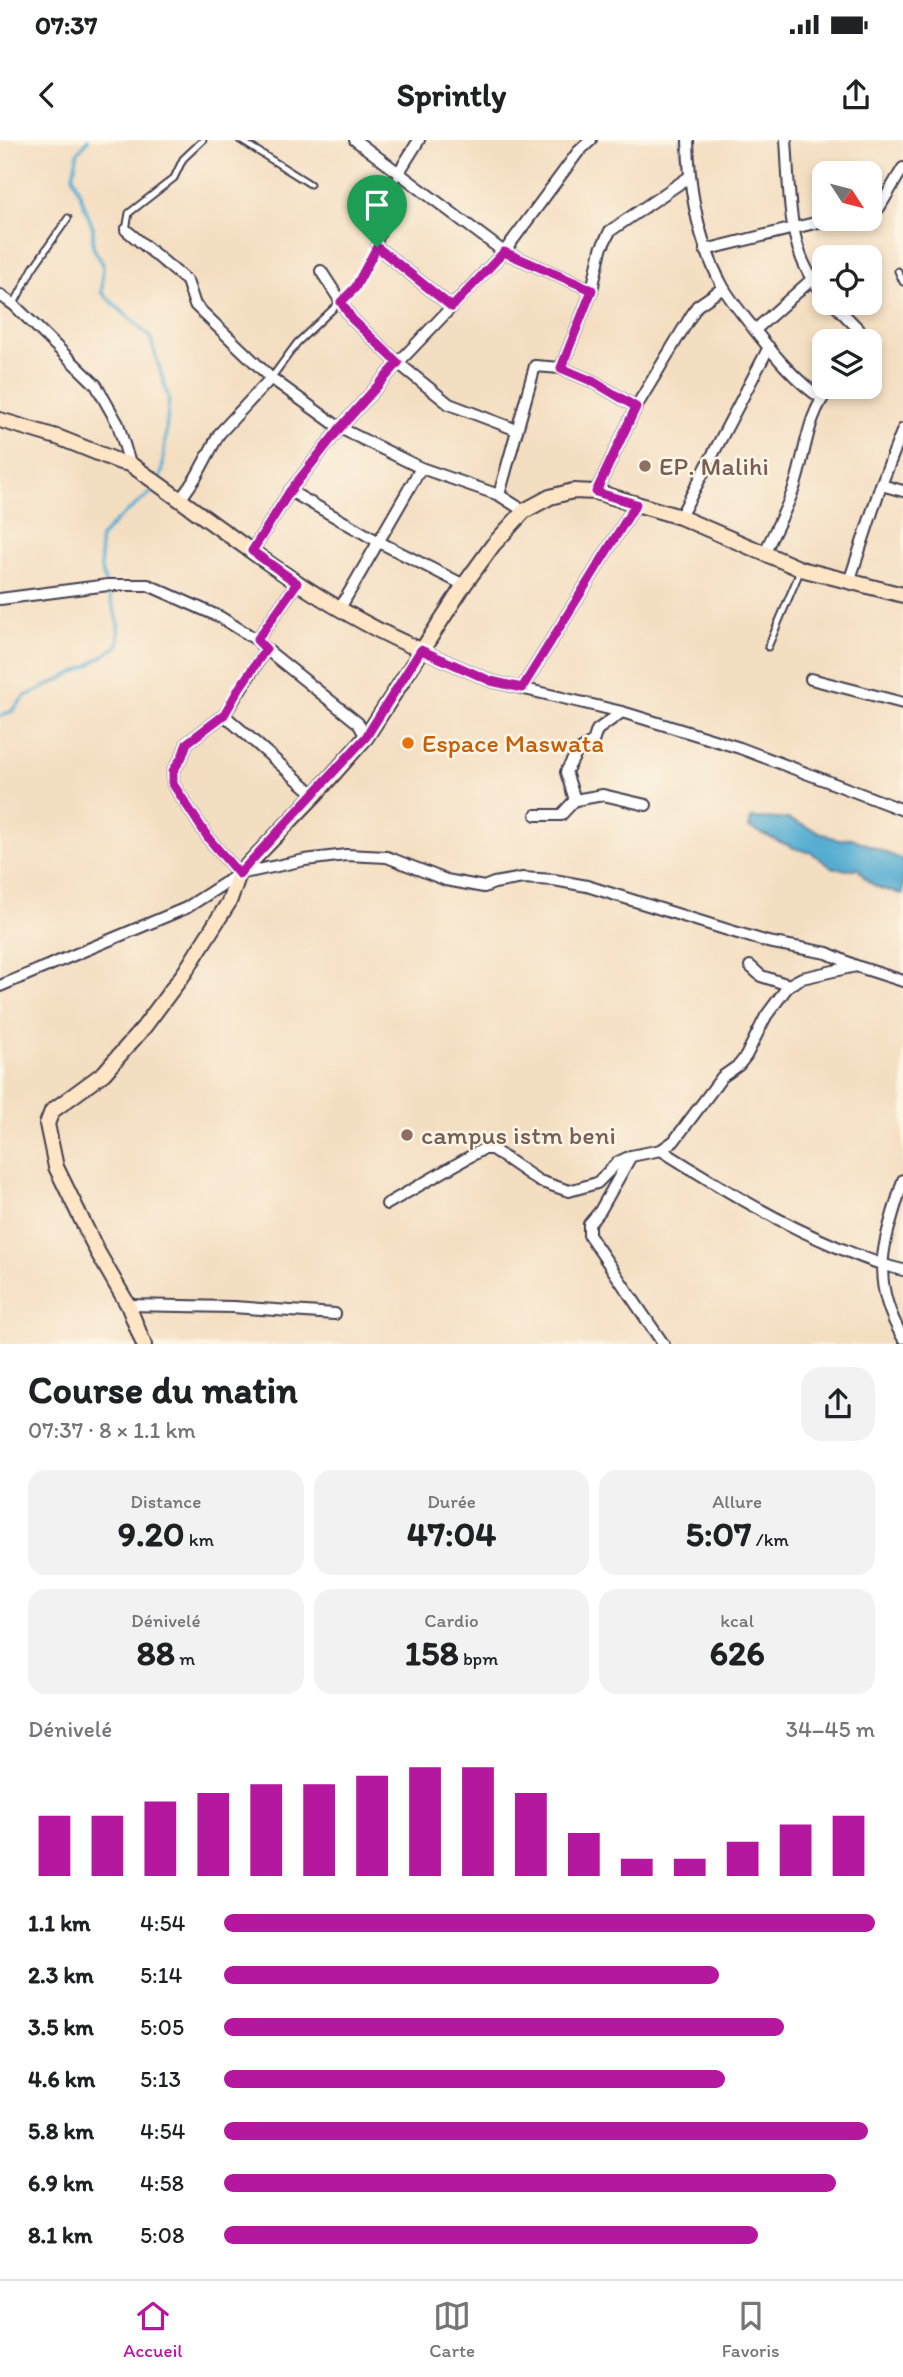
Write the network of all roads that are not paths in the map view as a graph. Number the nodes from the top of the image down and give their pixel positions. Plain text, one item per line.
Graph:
1 (203, 140) edge
2 (240, 140) edge
3 (355, 140) edge
4 (419, 140) edge
5 (591, 140) edge
6 (688, 140) edge
7 (786, 140) edge
8 (903, 168) edge
9 (400, 172) junction
10 (689, 177) junction
11 (310, 184) dead end
12 (882, 203) edge
13 (68, 218) dead end
14 (812, 224) edge
15 (793, 228) junction
16 (126, 230) joint
17 (377, 247) junction
18 (705, 250) junction
19 (504, 252) junction
20 (321, 271) dead end
21 (898, 271) dead end
22 (811, 280) joint
23 (903, 282) edge
24 (723, 288) junction
25 (592, 290) junction
26 (0, 295) edge
27 (341, 302) junction
28 (14, 305) junction
29 (452, 307) junction
30 (845, 315) edge
31 (858, 329) edge
32 (755, 330) junction
33 (769, 347) junction
34 (398, 363) junction
35 (561, 368) junction
36 (271, 378) junction
37 (812, 392) edge
38 (821, 399) edge
39 (636, 407) junction
40 (0, 420) edge
41 (340, 428) junction
42 (903, 429) edge
43 (517, 430) junction
44 (130, 464) junction
45 (421, 468) junction
46 (881, 485) junction
47 (290, 491) junction
48 (903, 491) edge
49 (596, 492) junction
50 (499, 495) junction
51 (180, 500) junction
52 (636, 504) junction
53 (524, 511) junction
54 (680, 517) junction
55 (379, 542) junction
56 (252, 551) junction
57 (764, 554) junction
58 (802, 569) junction
59 (849, 582) junction
60 (297, 583) junction
61 (464, 585) junction
62 (903, 595) edge
63 (0, 599) edge
64 (339, 610) junction
65 (257, 640) junction
66 (768, 647) dead end
67 (266, 649) junction
68 (421, 650) junction
69 (811, 679) dead end
70 (522, 688) junction
71 (903, 703) edge
72 (622, 712) junction
73 (224, 715) junction
74 (366, 737) junction
75 (315, 794) junction
76 (575, 800) junction
77 (646, 805) dead end
78 (903, 810) edge
79 (536, 815) dead end
80 (239, 874) junction
81 (750, 966) dead end
82 (856, 966) junction
83 (903, 981) edge
84 (789, 985) junction
85 (0, 986) edge
86 (661, 1150) junction
87 (631, 1156) junction
88 (903, 1180) edge
89 (387, 1204) dead end
90 (881, 1265) junction
91 (903, 1270) edge
92 (128, 1305) junction
93 (335, 1314) dead end
94 (903, 1338) edge
95 (145, 1344) edge
96 (663, 1344) edge

1 - 16 lane
2 - 11 lane
3 - 9 street
4 - 9 street
5 - 19 street
6 - 10 street
7 - 15 street
8 - 12 street
9 - 17 lane
9 - 19 street
10 - 18 street
10 - 25 street
13 - 28 lane
14 - 15 street
15 - 18 street
15 - 22 street
16 - 36 street
17 - 27 lane
17 - 29 street
18 - 24 street
19 - 25 street
19 - 29 street
20 - 27 street
21 - 23 lane
22 - 32 street
24 - 32 street
24 - 39 street
25 - 35 street
26 - 28 street
27 - 34 street
27 - 36 lane
28 - 44 street
29 - 34 street
30 - 31 street
32 - 33 street
33 - 37 street
33 - 54 street
34 - 41 street
34 - 43 street
35 - 39 street
35 - 43 street
36 - 41 street
36 - 51 street
38 - 57 street
39 - 49 street
40 - 44 street
41 - 45 street
41 - 47 street
42 - 46 street
43 - 50 street
44 - 51 street
45 - 50 street
45 - 55 street
46 - 48 street
46 - 59 street
47 - 55 street
47 - 56 street
49 - 52 street
49 - 53 street
50 - 53 street
51 - 56 street
52 - 54 street
52 - 70 street
53 - 61 street
54 - 57 street
55 - 61 street
55 - 64 street
56 - 60 street
57 - 58 street
58 - 59 street
58 - 66 lane
59 - 62 street
60 - 64 street
60 - 65 street
61 - 68 street
63 - 65 street
64 - 68 street
65 - 67 street
67 - 73 street
67 - 74 street
68 - 70 street
68 - 74 street
69 - 71 street
70 - 72 street
72 - 76 street
72 - 78 street
73 - 75 street
73 - 80 street
74 - 75 street
75 - 80 street
76 - 77 street
76 - 79 street
80 - 82 street
80 - 85 street
80 - 92 street
81 - 84 street
82 - 83 street
82 - 84 street
84 - 86 street
86 - 87 street
86 - 90 street
87 - 89 street
87 - 96 street
88 - 90 street
90 - 91 street
90 - 94 street
92 - 93 street
92 - 95 street

